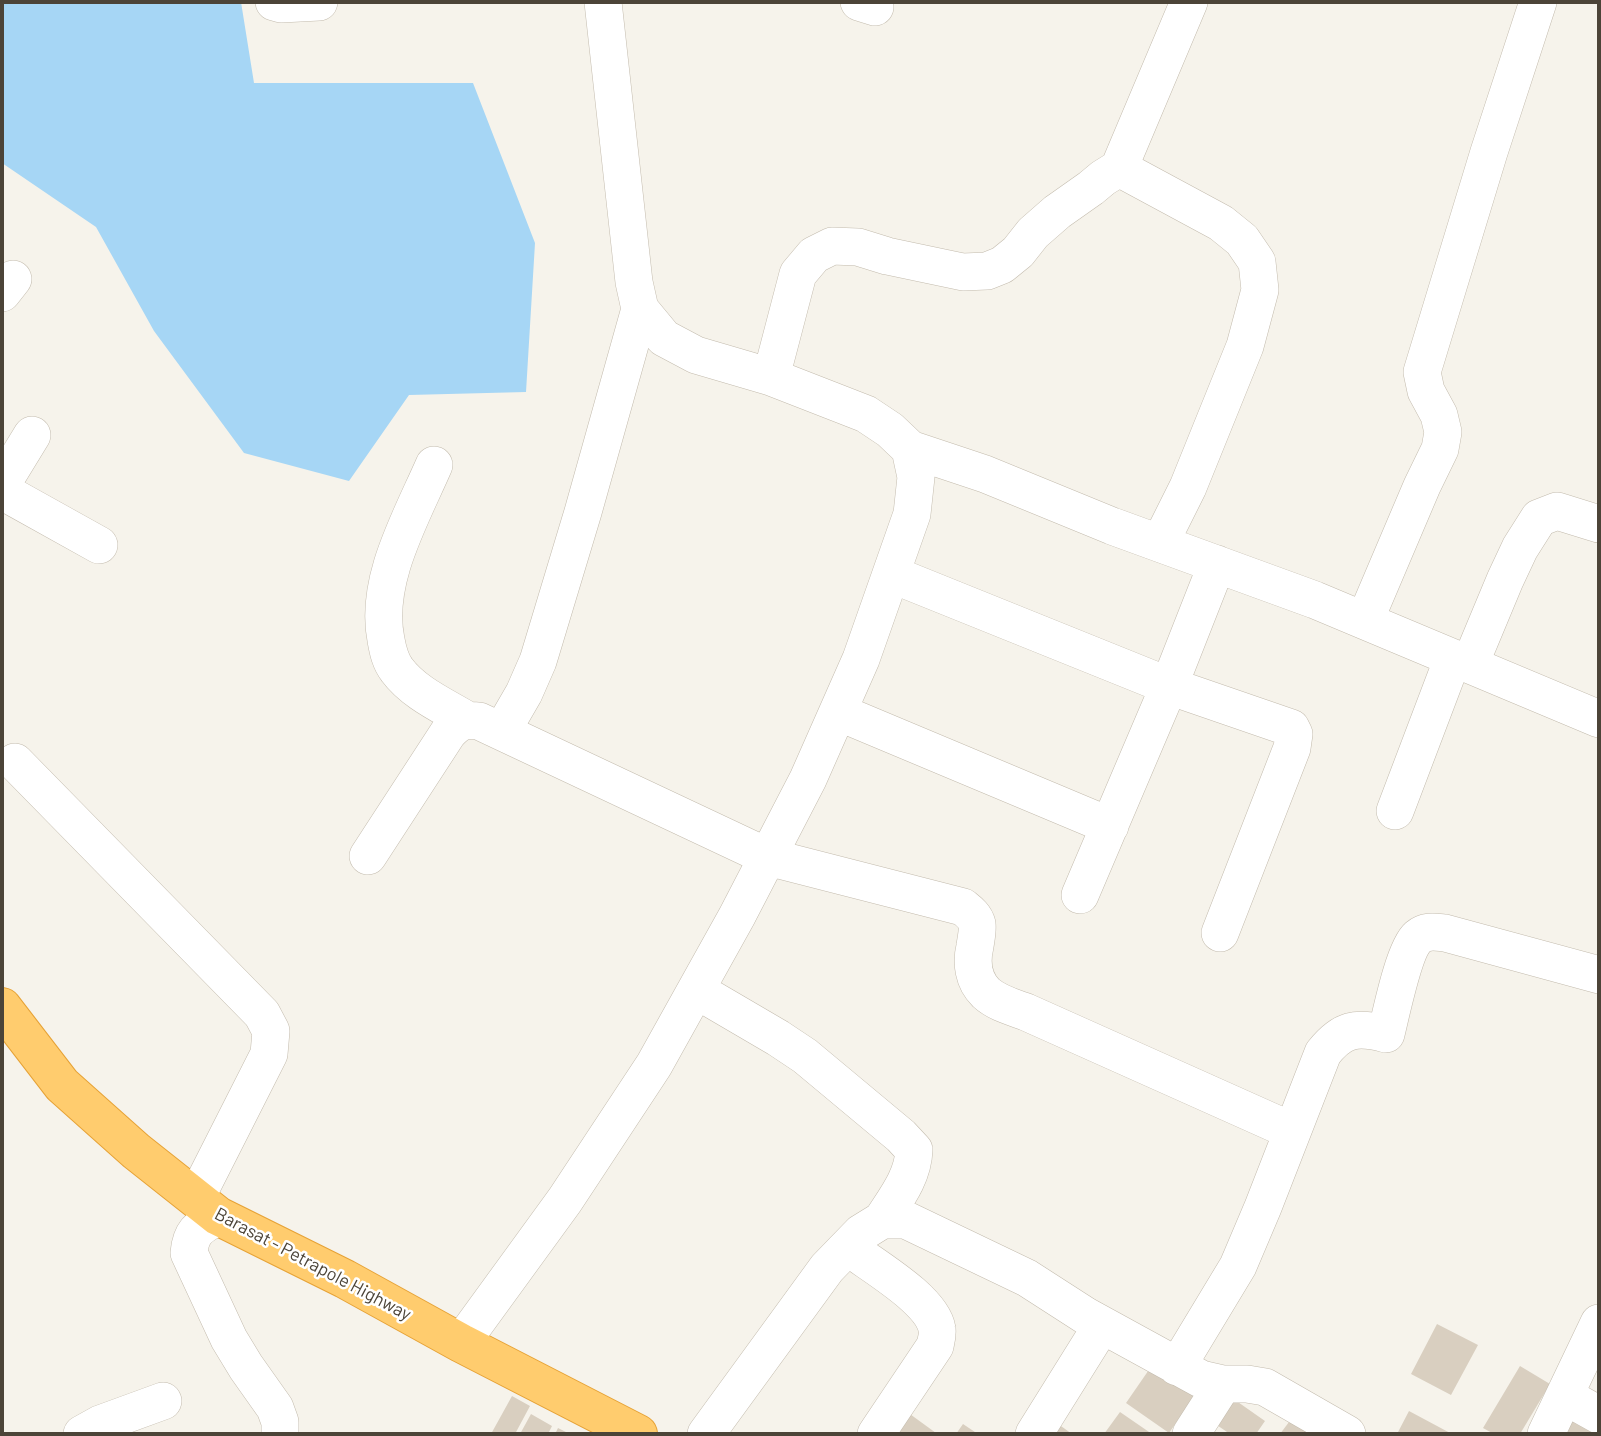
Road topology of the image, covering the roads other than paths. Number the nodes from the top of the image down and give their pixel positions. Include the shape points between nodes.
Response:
1 (274, 2) edge
2 (320, 2) edge
3 (603, 2) edge
4 (1189, 2) edge
5 (1538, 2) edge
6 (1119, 168) junction
7 (640, 309) junction
8 (771, 377) junction
9 (32, 435) dead end
10 (910, 449) junction
11 (433, 465) dead end
12 (2, 484) edge
13 (2, 491) edge
14 (1599, 524) edge
15 (1160, 543) junction
16 (99, 545) dead end
17 (1217, 564) junction
18 (891, 574) junction
19 (1365, 620) junction
20 (1461, 661) junction
21 (1169, 686) junction
22 (838, 712) junction
23 (1599, 719) edge
24 (467, 720) junction
25 (502, 731) junction
26 (15, 762) dead end
27 (1395, 811) dead end
28 (1110, 826) junction
29 (368, 856) dead end
30 (768, 858) junction
31 (1080, 895) dead end
32 (1220, 933) dead end
33 (1599, 975) edge
34 (695, 990) junction
35 (2, 1007) edge
36 (1292, 1131) junction
37 (207, 1207) junction
38 (882, 1220) junction
39 (848, 1247) junction
40 (1599, 1322) edge
41 (1102, 1325) junction
42 (461, 1343) junction
43 (1177, 1367) junction
44 (1223, 1384) junction
45 (1565, 1396) junction
46 (163, 1401) dead end
47 (1599, 1415) edge
48 (284, 1430) edge
49 (82, 1434) edge
50 (638, 1434) edge
51 (706, 1434) edge
52 (876, 1434) edge
53 (1034, 1434) edge
54 (1191, 1434) edge
55 (1347, 1434) edge
56 (1546, 1434) edge

1 - 2 street
3 - 7 street
4 - 6 street
5 - 19 street via 1423,372 1443,432 1440,449
6 - 8 street via 1057,212 1002,265 987,271 963,272 858,247 832,246 814,255 798,274
6 - 15 street via 1221,223 1242,240 1256,262 1260,290 1245,346 1188,487
7 - 8 street via 664,338 696,355
7 - 25 street via 538,661
8 - 10 street via 866,414
9 - 12 street
10 - 15 street
10 - 18 street via 916,477 912,514
11 - 24 street via 390,572 383,627 388,654 397,670 414,688
13 - 16 street
14 - 20 street via 1558,511 1539,518
15 - 17 street
17 - 19 street
17 - 21 street
18 - 21 street
18 - 22 street
19 - 20 street
20 - 23 street
20 - 27 street
21 - 28 street
21 - 32 street via 1286,726 1294,734
22 - 28 street
22 - 30 street
24 - 25 street
24 - 29 street via 448,733
25 - 30 street
26 - 37 street via 262,1014 271,1031 270,1054
28 - 31 street
30 - 34 street
30 - 36 street via 963,906 977,923 974,975 992,997
33 - 36 street via 1445,933 1429,931 1419,936 1404,967 1386,1034 1352,1030 1334,1039 1323,1053
34 - 38 street via 805,1056 914,1150 914,1165
34 - 42 street via 654,1065 573,1189
35 - 37 highway, Barasat - Petrapole Highway via 62,1085
36 - 43 street via 1238,1266
37 - 42 highway, Barasat - Petrapole Highway
37 - 48 street via 202,1226 190,1239 189,1253 229,1339 275,1408
38 - 39 street
38 - 41 street via 906,1220 1027,1278
39 - 51 street via 827,1268
39 - 52 street via 916,1297 937,1329 935,1346
40 - 45 street
41 - 43 street
41 - 53 street
42 - 50 highway, Barasat - Petrapole Highway
43 - 44 street
44 - 54 street
44 - 55 street via 1265,1387
45 - 47 street
45 - 56 street
46 - 49 street

